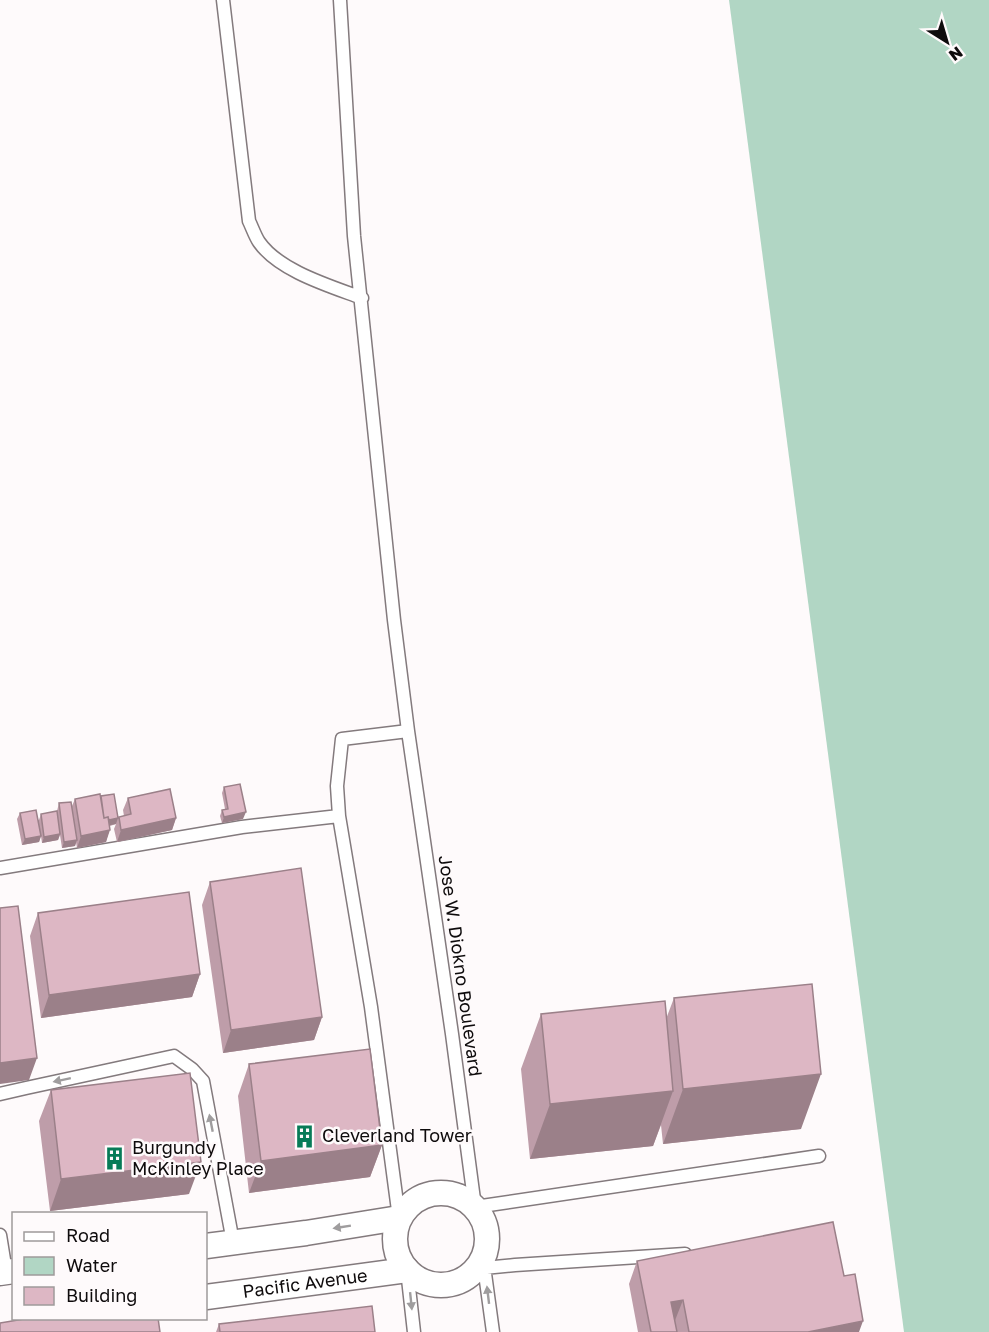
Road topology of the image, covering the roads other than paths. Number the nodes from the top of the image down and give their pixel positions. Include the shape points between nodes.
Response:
1 (224, 0) edge
2 (340, 0) edge
3 (362, 298) junction
4 (408, 731) junction
5 (339, 816) junction
6 (0, 868) edge
7 (0, 1094) edge
8 (819, 1156) dead end
9 (475, 1207) junction
10 (399, 1218) junction
11 (0, 1235) edge
12 (233, 1242) junction
13 (207, 1246) edge
14 (700, 1253) edge
15 (484, 1264) junction
16 (407, 1270) junction
17 (6, 1272) edge
18 (207, 1297) edge
19 (414, 1332) edge
20 (493, 1332) edge

1 - 3 lane via 249,221 259,243 277,261 307,278
2 - 3 lane, Jose W. Diokno Boulevard via 354,236
3 - 4 lane, Jose W. Diokno Boulevard
4 - 5 lane via 342,739 337,786
4 - 9 lane, Jose W. Diokno Boulevard
5 - 6 lane via 242,827
5 - 10 lane via 371,1007
12 -> 7 lane via 202,1082 174,1056
8 - 9 lane
9 - 10 street via 449,1193 434,1193 408,1206
9 - 15 street via 487,1232
10 -> 12 street
10 - 16 street via 394,1240
11 - 17 lane
12 - 13 street
14 - 15 lane
15 - 16 street via 448,1285 419,1279
20 -> 15 lane
16 - 18 street, Pacific Avenue
16 -> 19 lane

